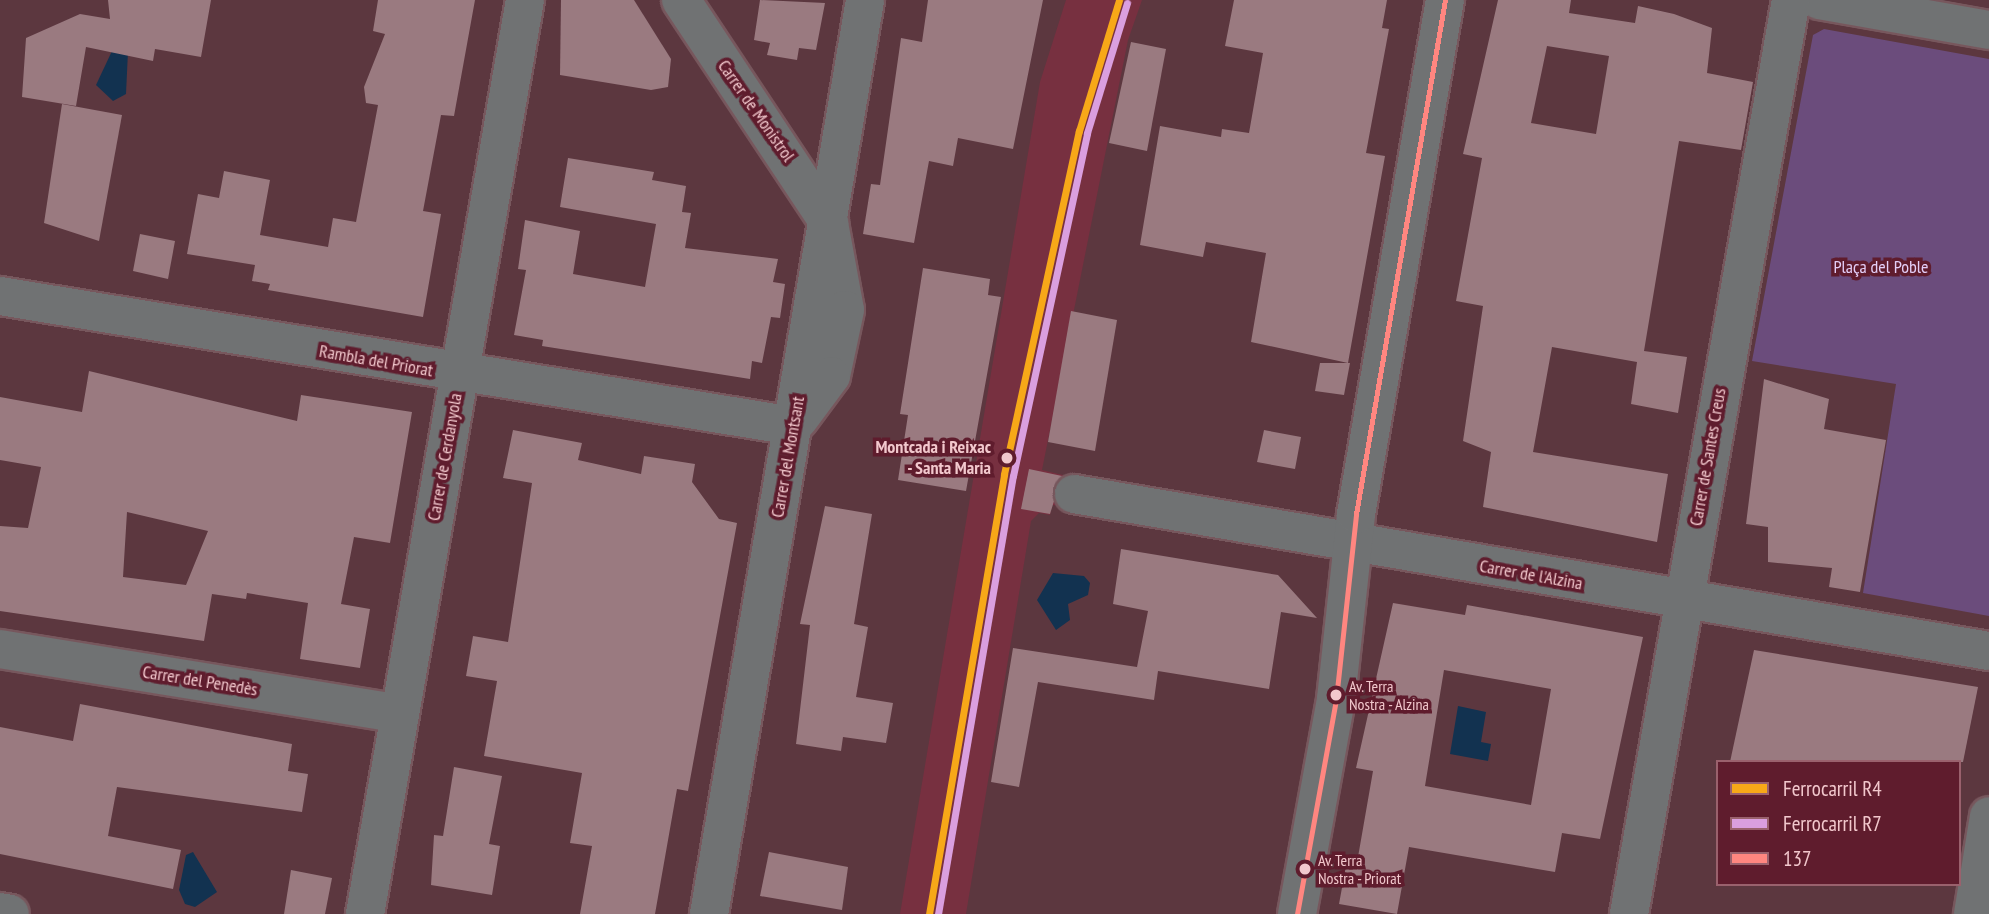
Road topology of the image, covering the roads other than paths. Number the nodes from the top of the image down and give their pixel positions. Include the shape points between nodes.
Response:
1 (525, 0) edge
2 (681, 0) edge
3 (865, 0) edge
4 (1445, 0) edge
5 (1791, 0) edge
6 (1819, 0) edge
7 (1989, 30) edge
8 (829, 223) junction
9 (0, 296) edge
10 (459, 375) junction
11 (793, 426) junction
12 (1074, 494) dead end
13 (1354, 545) junction
14 (1681, 600) junction
15 (0, 649) edge
16 (1989, 652) edge
17 (400, 714) junction
18 (1989, 816) edge
19 (0, 912) edge
20 (10, 914) edge
21 (365, 914) edge
22 (709, 914) edge
23 (1297, 914) edge
24 (1629, 914) edge
25 (1973, 914) edge

1 - 10 street, Carrer de Cerdanyola
2 - 8 street, Carrer de Monistrol
3 - 8 street
4 - 13 street
5 - 14 street, Carrer de Santes Creus
6 - 7 street
8 - 11 street via 843,320 831,376
9 - 10 street, Rambla del Priorat
10 - 11 street, Rambla del Priorat
10 - 17 street, Carrer de Cerdanyola
11 - 22 street, Carrer del Montsant
12 - 13 street, Carrer de l'Alzina
13 - 14 street, Carrer de l'Alzina
13 - 23 street via 1336,699
14 - 16 street, Carrer de l'Alzina
14 - 24 street, Carrer de Santes Creus
15 - 17 street, Carrer del Penedès
17 - 21 street, Carrer de Cerdanyola
18 - 25 street
19 - 20 street

